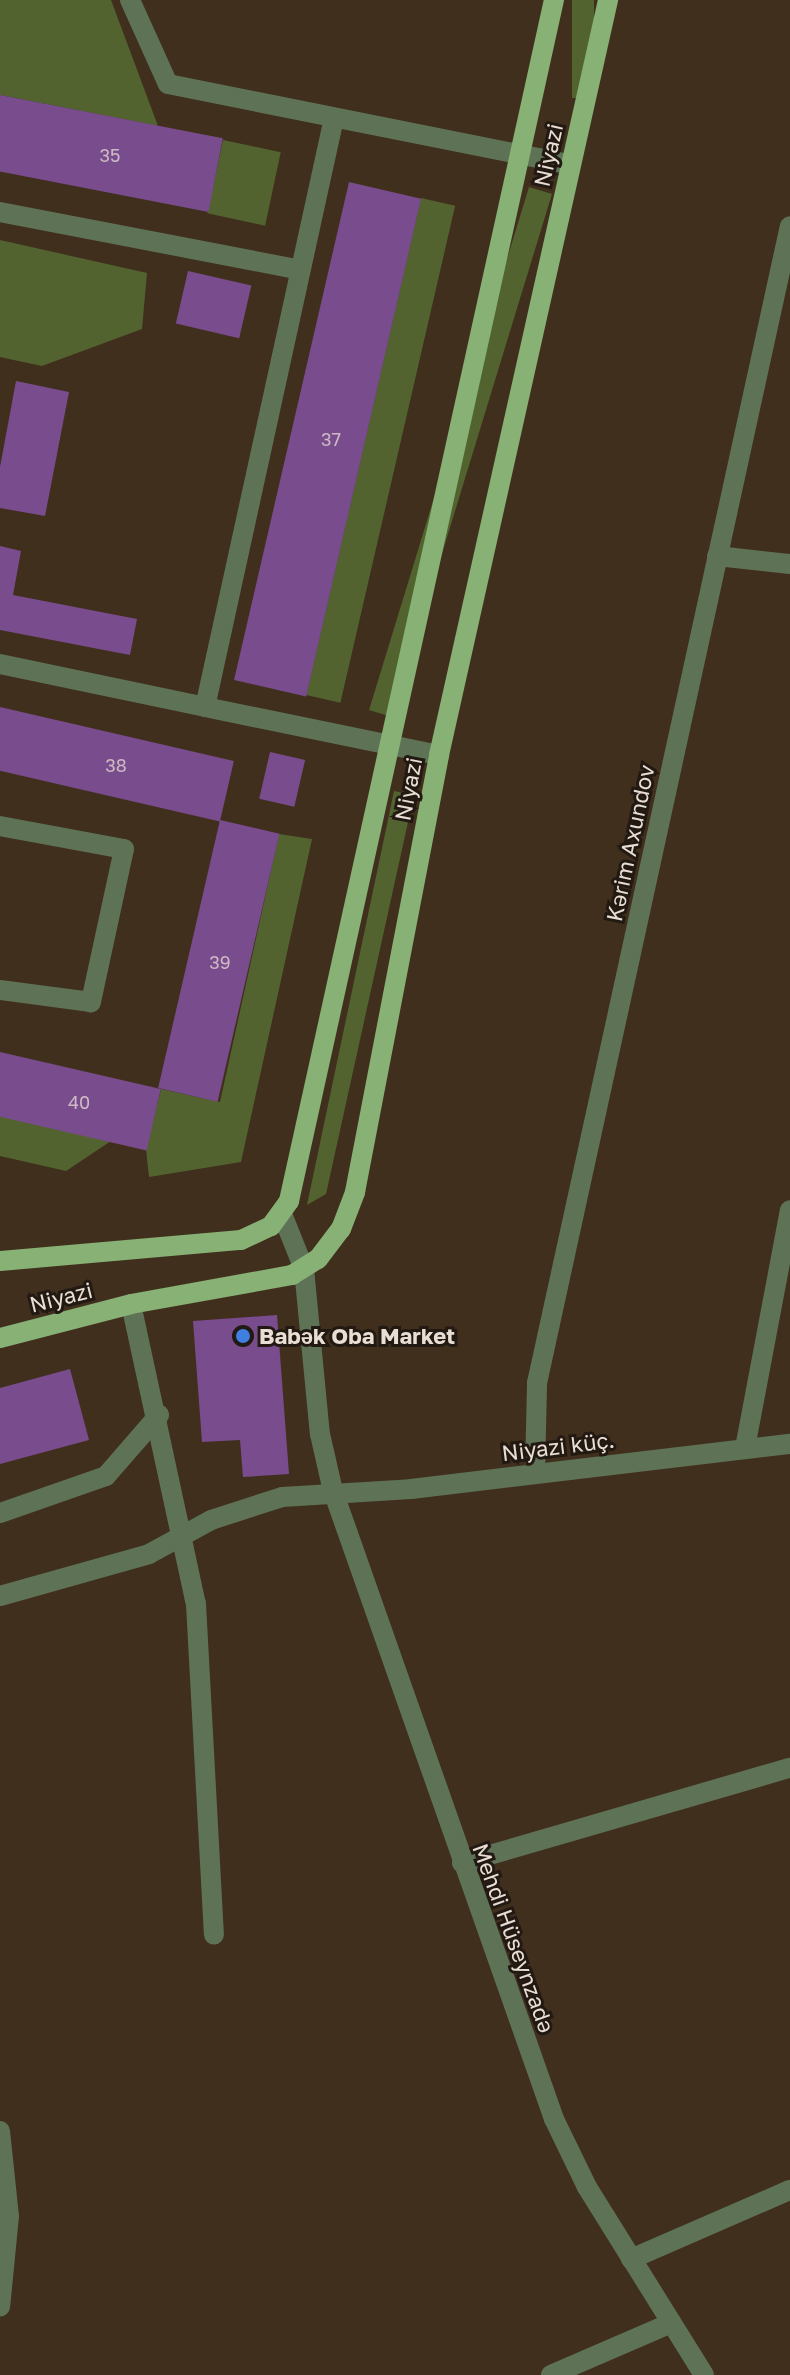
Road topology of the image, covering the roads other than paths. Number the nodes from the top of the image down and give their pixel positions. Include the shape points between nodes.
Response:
1 (130, 0) edge
2 (554, 0) edge
3 (608, 0) edge
4 (334, 118) junction
5 (519, 154) junction
6 (570, 164) junction
7 (0, 212) edge
8 (790, 226) edge
9 (300, 270) junction
10 (717, 556) junction
11 (790, 564) edge
12 (0, 664) edge
13 (205, 707) junction
14 (387, 745) junction
15 (439, 755) junction
16 (0, 826) edge
17 (0, 990) edge
18 (790, 1210) edge
19 (282, 1214) junction
20 (0, 1261) edge
21 (304, 1269) junction
22 (131, 1304) junction
23 (0, 1338) edge
24 (159, 1415) junction
25 (790, 1444) edge
26 (745, 1448) junction
27 (535, 1473) junction
28 (333, 1491) junction
29 (0, 1513) edge
30 (183, 1536) junction
31 (0, 1596) edge
32 (790, 1768) edge
33 (462, 1863) junction
34 (214, 1935) dead end
35 (0, 2131) edge
36 (790, 2190) edge
37 (631, 2259) junction
38 (0, 2307) edge
39 (671, 2323) junction
40 (551, 2375) edge
41 (704, 2375) edge

1 - 4 street via 168,84
2 - 5 main road, Niyazi
3 - 6 main road, Niyazi
4 - 5 street
4 - 9 street
5 - 6 street
5 - 14 main road, Niyazi
6 - 15 main road, Niyazi
7 - 9 street
8 - 10 street, Kərim Axundov
9 - 13 street
10 - 11 street
10 - 27 street, Kərim Axundov via 537,1383
12 - 13 street
13 - 14 street
14 - 15 street
14 - 19 main road, Niyazi
15 - 21 main road, Niyazi via 355,1192 341,1229
16 - 17 street via 124,849 91,1002
18 - 26 street
19 - 20 main road, Niyazi via 257,1234 218,1244
19 - 21 street, Mehdi Hüseynzadə
21 - 22 main road, Niyazi
21 - 28 street, Mehdi Hüseynzadə via 320,1434
22 - 23 main road, Niyazi
22 - 24 street
24 - 29 street via 106,1476
24 - 30 street
25 - 26 street, Niyazi küç.
26 - 27 street, Niyazi küç.
27 - 28 street, Niyazi küç.
28 - 30 street, Niyazi küç. via 239,1508
28 - 33 street, Mehdi Hüseynzadə
30 - 31 street, Niyazi küç. via 149,1554
30 - 34 street via 196,1604
32 - 33 street
33 - 37 street, Mehdi Hüseynzadə via 554,2119
35 - 38 street via 9,2216
36 - 37 street
37 - 39 street, Mehdi Hüseynzadə
39 - 40 street
39 - 41 street, Mehdi Hüseynzadə

